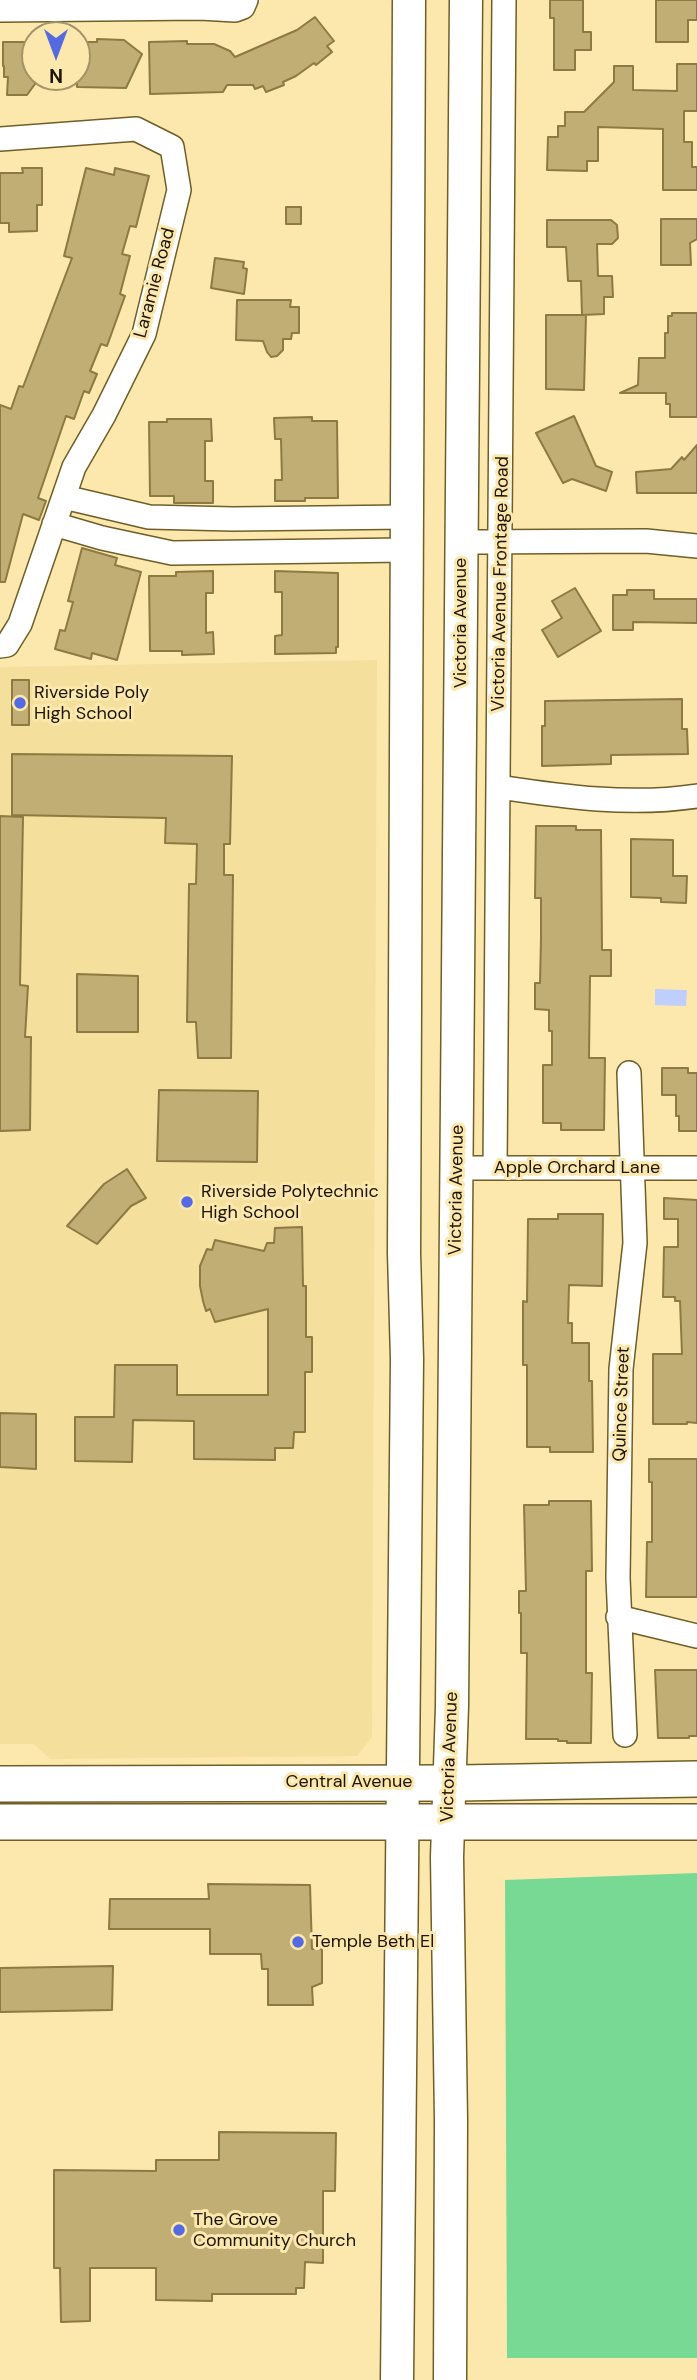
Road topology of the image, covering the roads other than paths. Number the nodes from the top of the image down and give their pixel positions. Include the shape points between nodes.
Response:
1 (246, 0) edge
2 (409, 0) edge
3 (466, 0) edge
4 (504, 0) edge
5 (0, 10) edge
6 (0, 139) edge
7 (64, 497) junction
8 (407, 517) junction
9 (54, 524) junction
10 (462, 542) junction
11 (501, 542) junction
12 (697, 546) edge
13 (406, 550) junction
14 (0, 646) edge
15 (499, 787) junction
16 (697, 796) edge
17 (629, 1073) dead end
18 (632, 1167) junction
19 (457, 1168) junction
20 (495, 1168) junction
21 (697, 1168) edge
22 (618, 1617) junction
23 (697, 1636) edge
24 (625, 1735) dead end
25 (697, 1779) edge
26 (404, 1782) junction
27 (449, 1783) junction
28 (0, 1784) edge
29 (0, 1822) edge
30 (697, 1822) edge
31 (402, 1823) junction
32 (447, 1823) junction
33 (397, 2380) edge
34 (450, 2380) edge

1 - 5 street via 235,10
2 - 8 main road
3 - 10 main road, Victoria Avenue
4 - 11 street, Victoria Avenue Frontage Road
6 - 7 street, Laramie Road via 136,129 172,147 179,190 144,334 74,467
7 - 8 street via 149,517
7 - 9 street, Laramie Road
8 - 13 main road
9 - 13 street via 172,553
9 - 14 street, Laramie Road via 20,624 7,645
10 - 11 street
10 - 19 main road, Victoria Avenue
11 - 12 street via 646,541
11 - 15 street, Victoria Avenue Frontage Road
13 - 26 main road
15 - 16 street via 623,802
15 - 20 street, Victoria Avenue Frontage Road
17 - 18 street, Quince Street
18 - 20 street, Apple Orchard Lane
18 - 21 street, Apple Orchard Lane
18 - 22 street, Quince Street via 635,1243 621,1369
19 - 20 street, Apple Orchard Lane
19 - 27 main road, Victoria Avenue
22 - 23 street
22 - 24 street, Quince Street
25 - 27 main road, Central Avenue
26 - 27 main road, Central Avenue
26 - 28 main road, Central Avenue
26 - 31 main road
27 - 32 main road, Victoria Avenue
29 - 31 main road
30 - 32 main road
31 - 32 main road
31 - 33 main road
32 - 34 main road, Victoria Avenue

